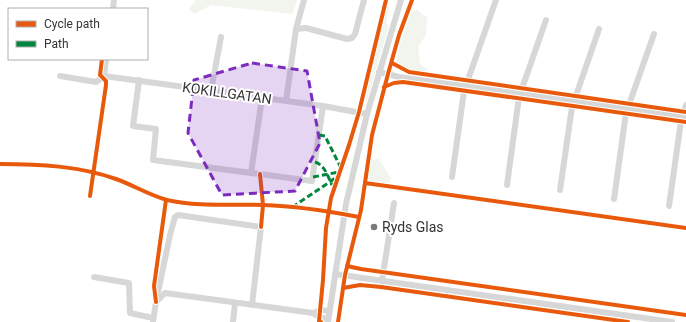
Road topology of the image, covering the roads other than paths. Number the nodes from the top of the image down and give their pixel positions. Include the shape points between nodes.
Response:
1 (304, 0) edge
2 (364, 0) edge
3 (401, 0) edge
4 (496, 0) edge
5 (546, 20) dead end
6 (296, 29) junction
7 (599, 29) dead end
8 (654, 34) dead end
9 (220, 37) dead end
10 (106, 60) edge
11 (379, 72) junction
12 (60, 76) dead end
13 (104, 76) junction
14 (139, 80) junction
15 (467, 86) junction
16 (211, 90) junction
17 (520, 93) junction
18 (262, 98) junction
19 (286, 101) junction
20 (574, 101) junction
21 (686, 105) edge
22 (323, 106) junction
23 (628, 109) junction
24 (366, 114) junction
25 (684, 117) edge
26 (251, 173) junction
27 (452, 177) dead end
28 (506, 185) dead end
29 (560, 190) dead end
30 (614, 198) dead end
31 (394, 203) dead end
32 (668, 206) dead end
33 (335, 274) junction
34 (94, 277) dead end
35 (382, 281) junction
36 (156, 302) junction
37 (235, 303) junction
38 (252, 305) junction
39 (329, 311) junction
40 (313, 313) junction
41 (153, 320) edge
42 (328, 320) edge
43 (233, 322) edge
44 (672, 322) edge

1 - 6 street
2 - 6 street via 352,38 347,39 306,28
3 - 11 street
4 - 15 street
5 - 17 street
6 - 19 street
7 - 20 street
8 - 23 street
9 - 16 street
10 - 13 street
11 - 15 street
11 - 24 street
12 - 13 street via 96,82
13 - 14 street, KOKILLGATAN
14 - 16 street, KOKILLGATAN
14 - 26 street via 133,126 156,129 153,160
15 - 17 street
15 - 27 street via 464,90
16 - 18 street, KOKILLGATAN
17 - 20 street
17 - 28 street
18 - 19 street, KOKILLGATAN
18 - 26 street
19 - 22 street, KOKILLGATAN
20 - 23 street
20 - 29 street
21 - 25 street
22 - 24 street, KOKILLGATAN
22 - 26 street via 312,181
23 - 25 street
23 - 30 street
24 - 33 street via 346,204
25 - 32 street
31 - 35 street
33 - 35 street
33 - 39 street
34 - 41 street via 129,283 130,313
35 - 44 street
36 - 37 street via 165,293
36 - 38 street via 170,235 175,217 178,215 261,227
36 - 41 street
37 - 38 street
37 - 43 street
38 - 40 street
39 - 40 street
39 - 42 street
40 - 42 street

